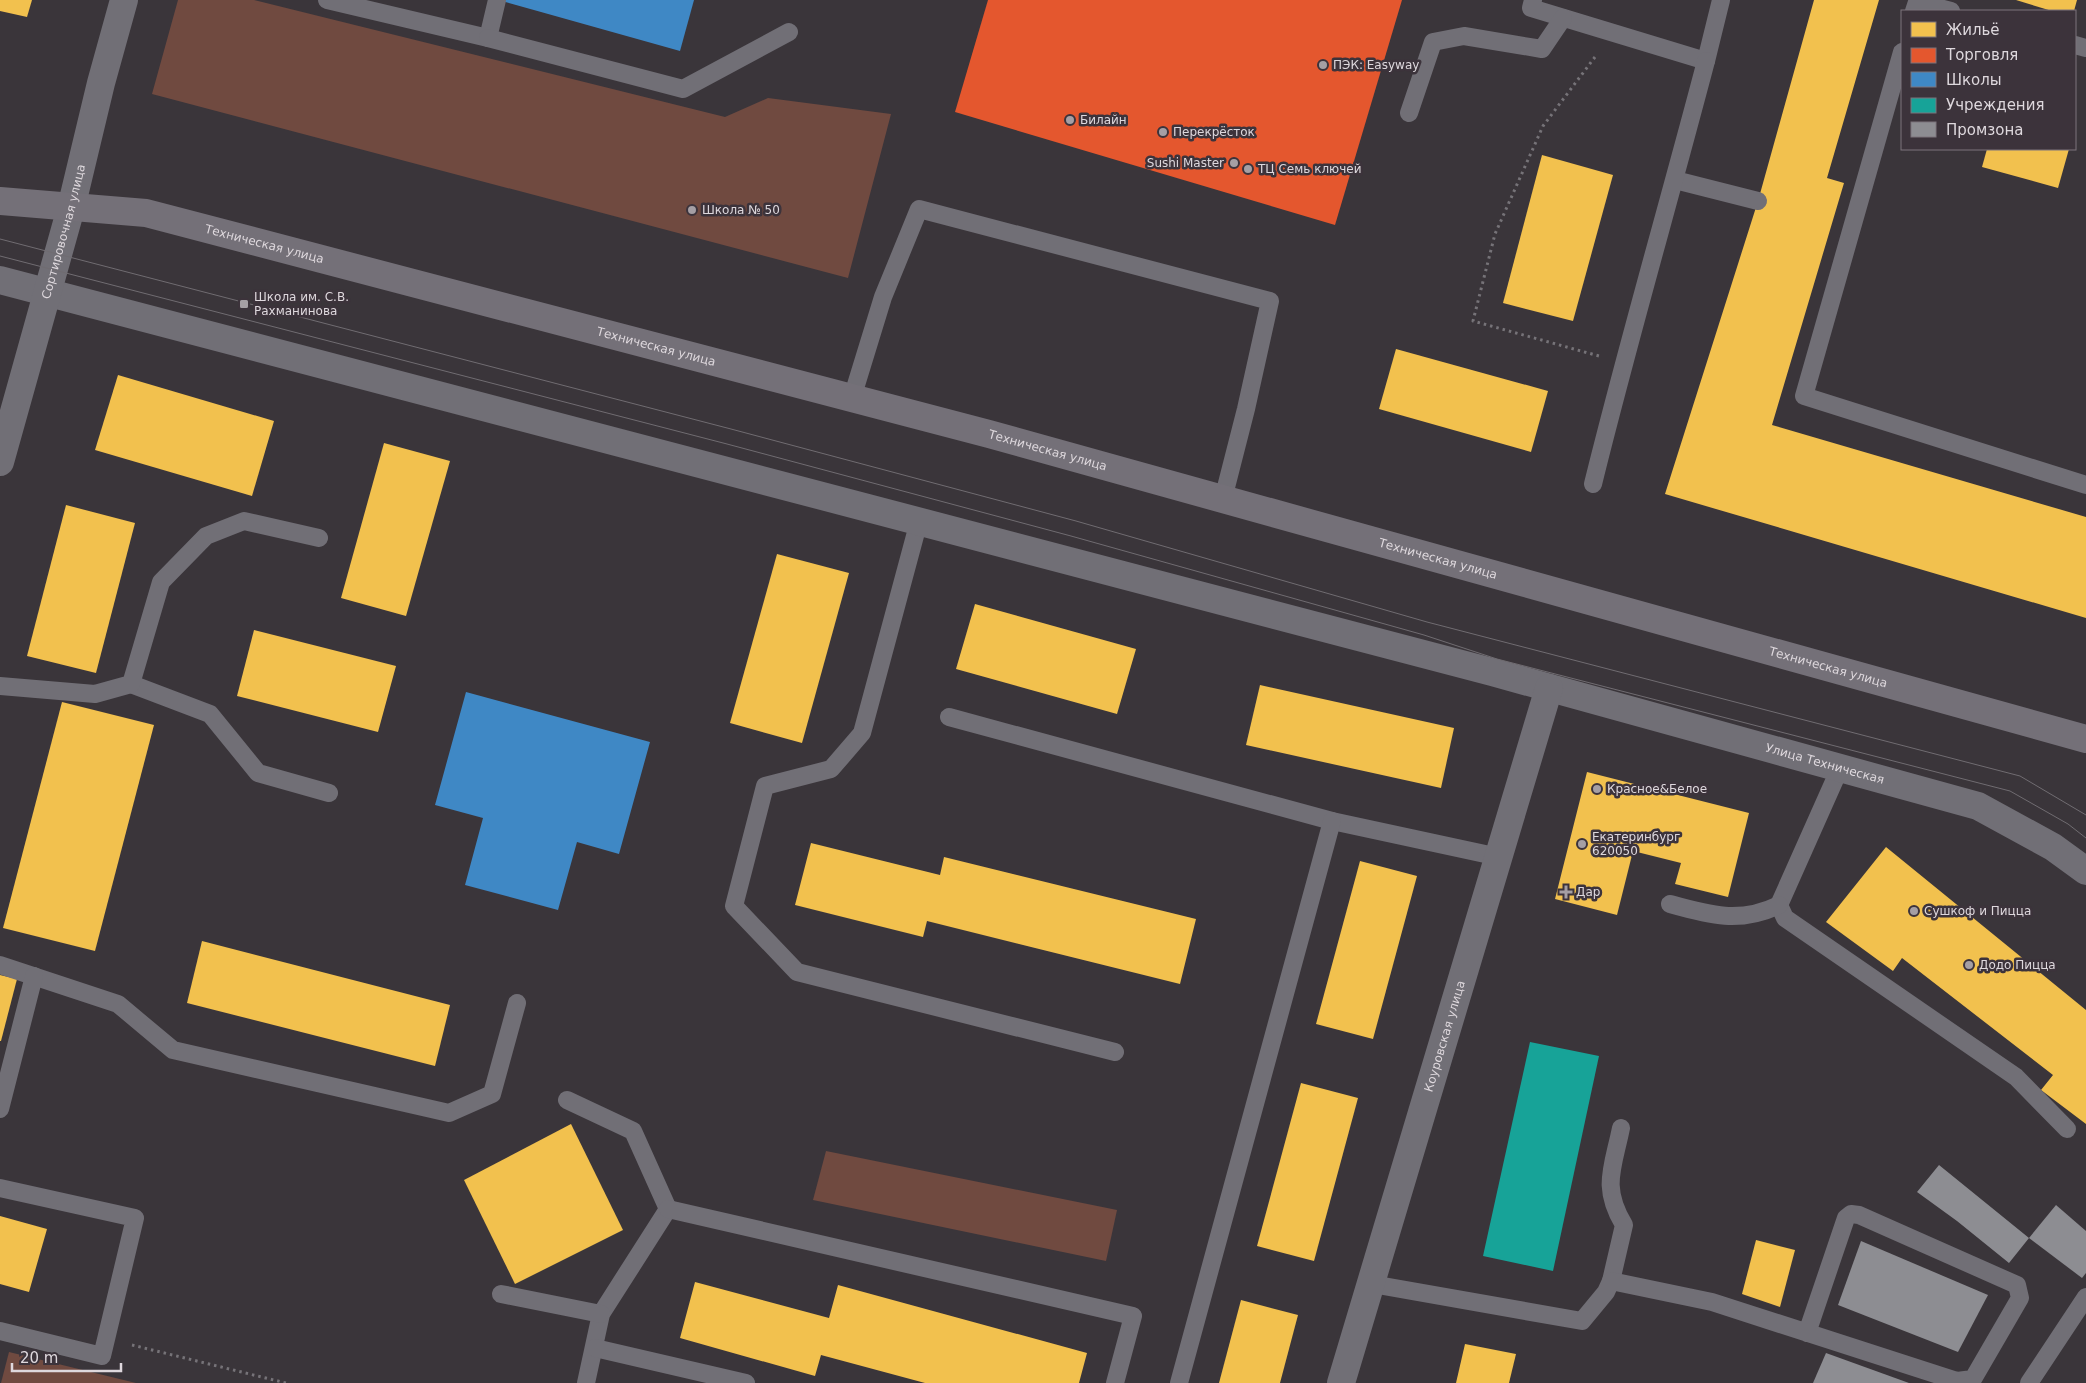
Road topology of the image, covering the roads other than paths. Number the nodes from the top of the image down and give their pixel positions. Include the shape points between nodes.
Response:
1 (124, 0) edge
2 (327, 0) edge
3 (497, 0) edge
4 (1533, 0) edge
5 (1721, 0) edge
6 (1914, 10) edge
7 (1947, 10) edge
8 (1563, 18) junction
9 (789, 32) dead end
10 (488, 38) junction
11 (1901, 56) edge
12 (1706, 61) junction
13 (1409, 113) dead end
14 (1675, 180) junction
15 (0, 201) edge
16 (1758, 201) dead end
17 (71, 208) junction
18 (0, 280) edge
19 (48, 292) junction
20 (852, 398) junction
21 (0, 462) edge
22 (1593, 484) dead end
23 (2086, 485) edge
24 (1223, 499) junction
25 (919, 522) junction
26 (319, 538) dead end
27 (131, 684) junction
28 (0, 686) edge
29 (1549, 688) junction
30 (949, 717) dead end
31 (2086, 739) edge
32 (1840, 768) junction
33 (329, 793) dead end
34 (1332, 821) junction
35 (1499, 857) junction
36 (2086, 870) edge
37 (1670, 904) dead end
38 (1779, 905) junction
39 (0, 965) edge
40 (34, 976) junction
41 (517, 1003) dead end
42 (1115, 1052) dead end
43 (567, 1100) dead end
44 (0, 1109) edge
45 (1621, 1128) dead end
46 (2067, 1129) dead end
47 (0, 1188) edge
48 (668, 1209) junction
49 (1611, 1281) junction
50 (1372, 1284) junction
51 (501, 1294) dead end
52 (2086, 1297) edge
53 (601, 1314) junction
54 (0, 1331) edge
55 (1807, 1333) junction
56 (595, 1348) junction
57 (2037, 1378) edge
58 (586, 1383) edge
59 (746, 1383) edge
60 (1115, 1383) edge
61 (1179, 1383) edge
62 (1341, 1383) edge

1 - 17 street, Сортировочная улица via 100,83
2 - 10 lane
3 - 10 lane
4 - 8 lane via 1531,8
5 - 12 lane
6 - 7 lane via 1917,2
8 - 12 lane
8 - 13 lane via 1542,49 1464,36 1433,42
9 - 10 lane via 683,89
11 - 23 lane via 1804,396
12 - 14 lane
14 - 16 lane
14 - 22 lane via 1623,362
15 - 17 main road, Техническая улица
17 - 19 street, Сортировочная улица
17 - 20 main road, Техническая улица via 146,212
18 - 19 street, Улица Техническая
19 - 21 street, Сортировочная улица
19 - 25 street, Улица Техническая
20 - 24 main road, Техническая улица
20 - 24 lane via 883,297 919,209 1270,301
24 - 31 main road, Техническая улица
25 - 29 street, Улица Техническая
25 - 42 lane via 862,733 831,769 765,786 734,906 797,972
26 - 27 lane via 244,521 206,536 161,582
27 - 28 lane via 95,694
27 - 33 lane via 210,714 258,773
29 - 32 street, Улица Техническая
29 - 35 street, Коуровская улица
30 - 34 lane
32 - 36 street, Улица Техническая via 1978,806 2053,847
32 - 38 lane
34 - 35 lane
34 - 61 lane
35 - 50 street, Коуровская улица
37 - 38 lane via 1709,915 1746,917
38 - 46 lane via 1785,918 2016,1077
39 - 40 lane
40 - 41 lane via 118,1004 173,1050 449,1113 492,1094
40 - 44 lane
43 - 48 lane via 633,1131
45 - 49 lane via 1610,1186 1614,1209 1624,1225
47 - 54 lane via 135,1218 102,1356
48 - 53 lane
48 - 60 lane via 1133,1316
49 - 50 lane via 1582,1322
49 - 55 lane via 1712,1302
50 - 62 street, Коуровская улица
51 - 53 lane
52 - 57 lane
53 - 56 lane
55 - 55 lane via 1957,1381 1973,1379 2020,1298 2017,1285 1851,1214 1846,1218
56 - 58 lane
56 - 59 lane

